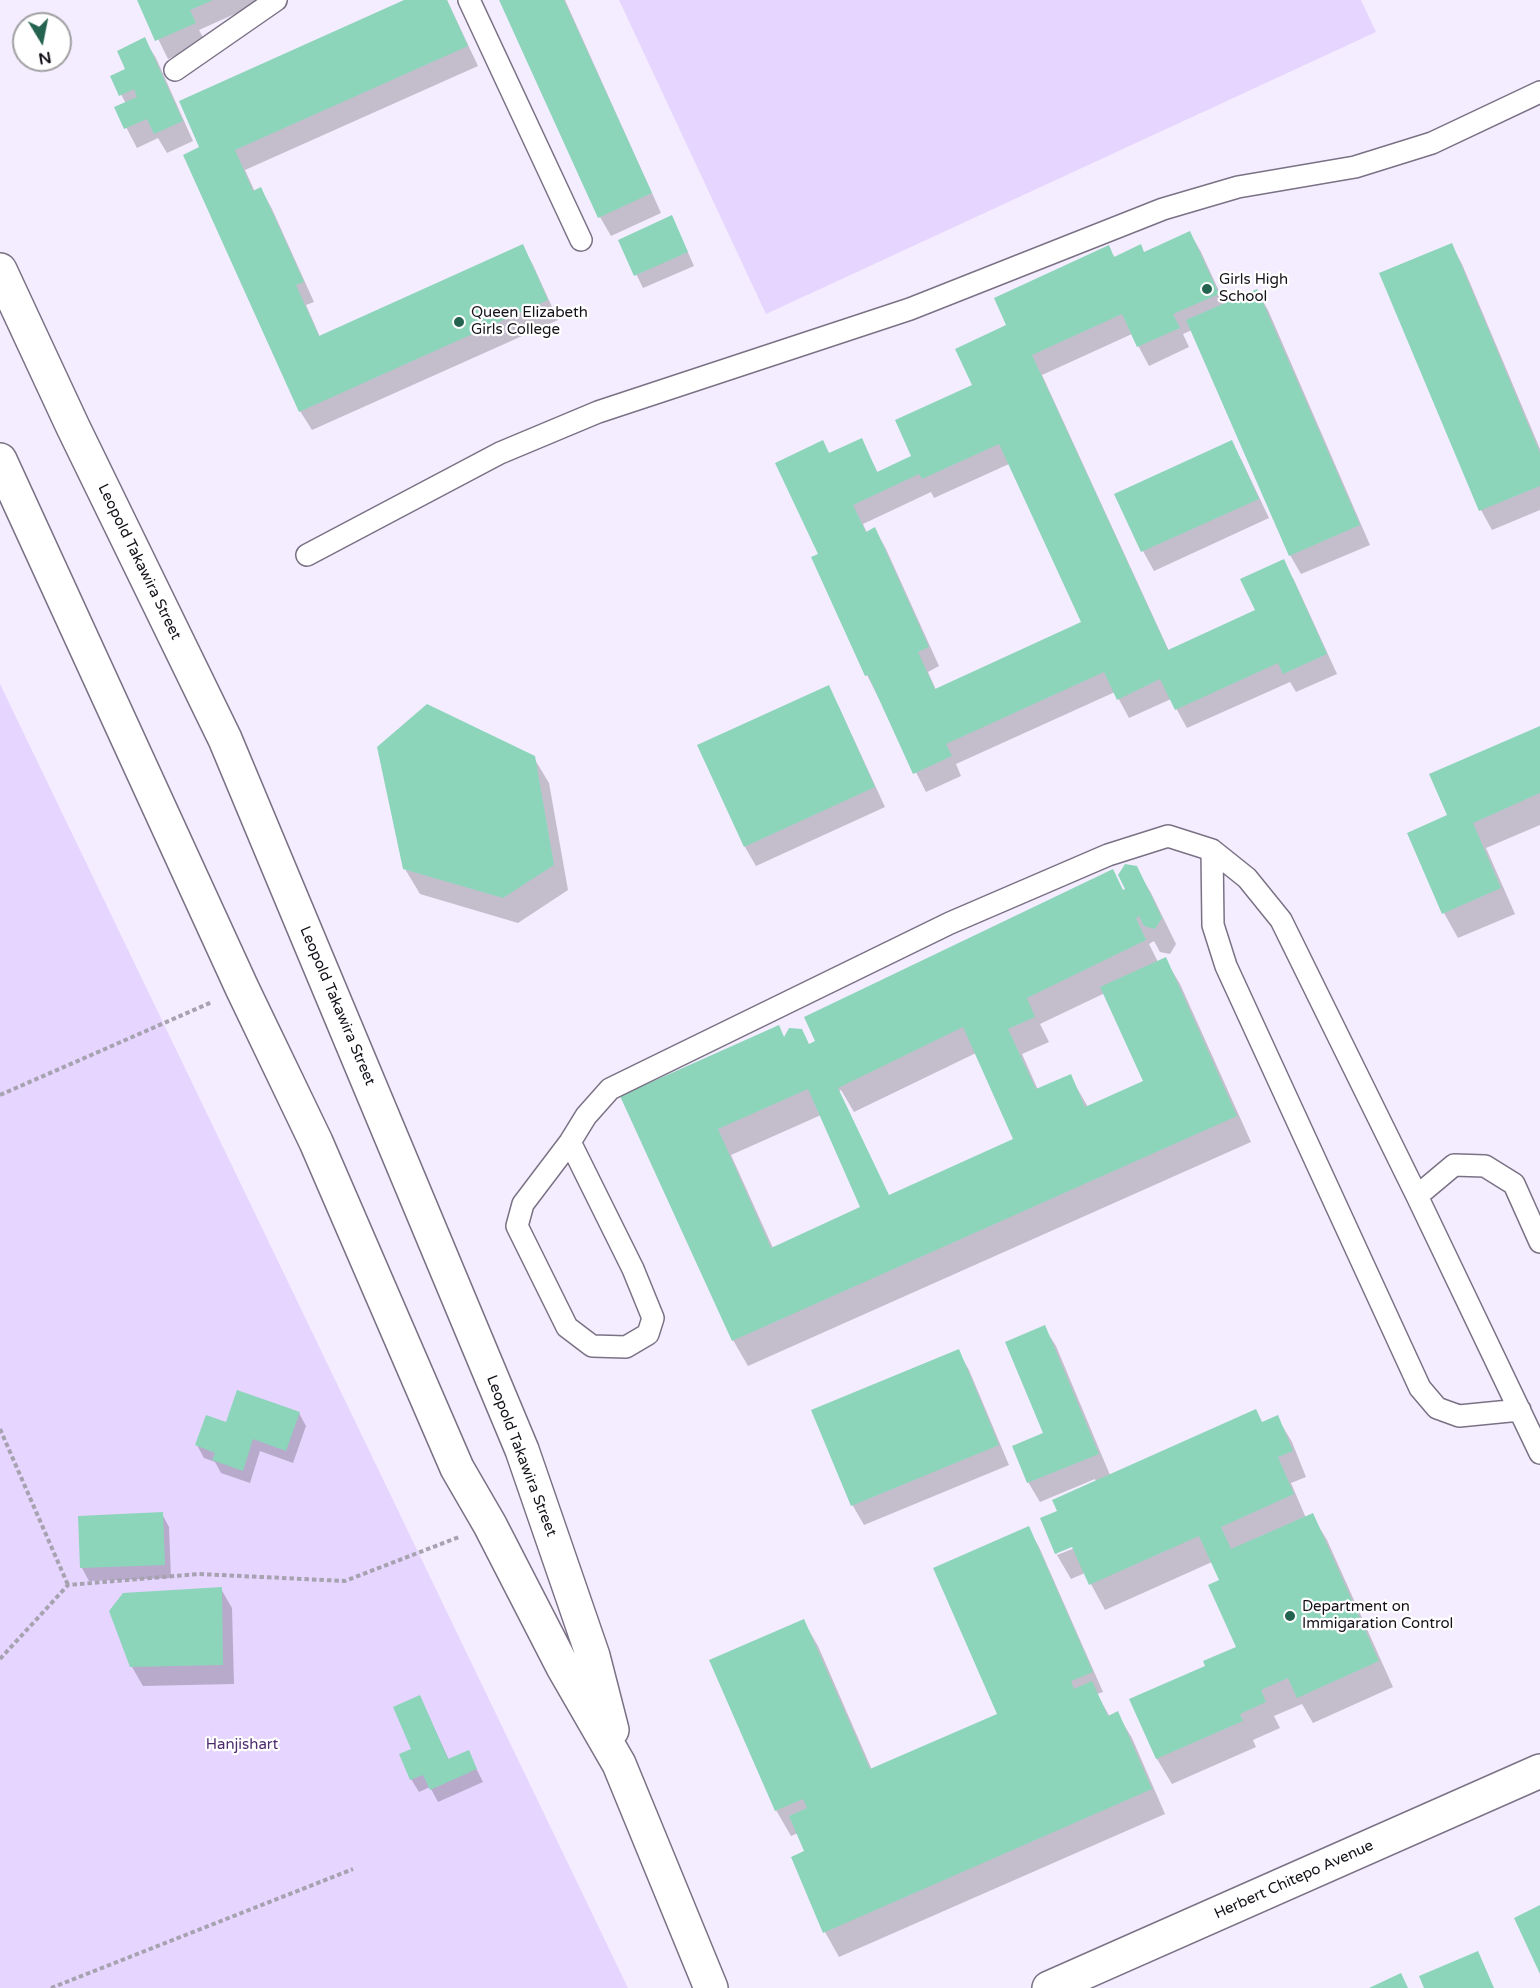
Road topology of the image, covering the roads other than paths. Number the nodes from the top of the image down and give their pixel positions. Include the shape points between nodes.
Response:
1 (276, 0) edge
2 (469, 0) edge
3 (175, 70) dead end
4 (1540, 93) edge
5 (581, 240) dead end
6 (0, 270) edge
7 (0, 460) edge
8 (307, 555) dead end
9 (1212, 850) junction
10 (570, 1142) junction
11 (1417, 1196) junction
12 (1540, 1242) edge
13 (1520, 1410) junction
14 (1540, 1453) edge
15 (619, 1764) junction
16 (1540, 1772) edge
17 (711, 1988) edge
18 (1049, 1988) edge

1 - 3 lane
2 - 5 lane
4 - 8 lane via 1432,143 1355,167 1238,187 1163,209 910,309 598,412 500,453
6 - 15 main road, Leopold Takawira Street via 225,739 518,1439 593,1656
7 - 15 main road, Leopold Takawira Street via 316,1142 457,1468
9 - 10 lane via 1168,836 1108,855 950,923 610,1089
9 - 11 lane via 1247,878 1281,920
9 - 13 lane via 1213,925 1226,966 1420,1388 1437,1408 1460,1416
10 - 10 lane via 523,1204 517,1226 567,1327 592,1346 626,1347 648,1334 653,1318
11 - 12 lane via 1454,1165 1485,1166 1514,1184
11 - 13 lane
13 - 14 lane
15 - 17 main road, Leopold Takawira Street
16 - 18 main road, Herbert Chitepo Avenue

